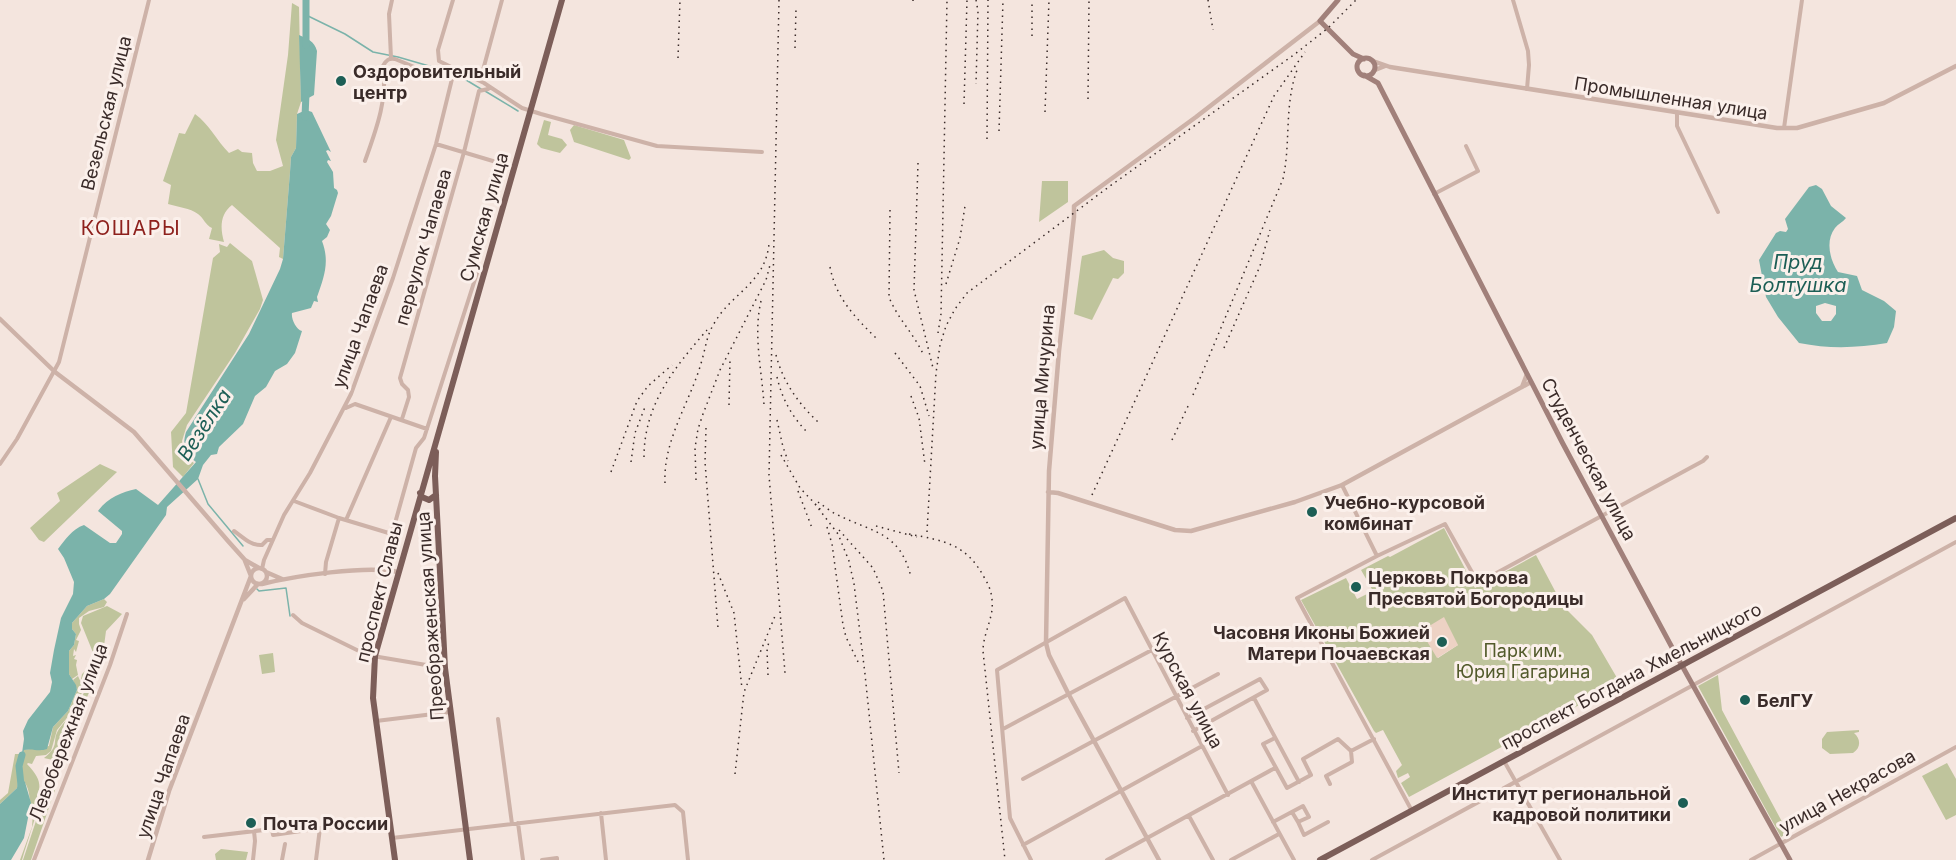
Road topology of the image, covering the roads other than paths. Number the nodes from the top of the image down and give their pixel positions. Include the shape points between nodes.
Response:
1 (149, 0) edge
2 (392, 0) edge
3 (453, 0) edge
4 (502, 0) edge
5 (562, 0) edge
6 (1338, 0) edge
7 (1513, 0) edge
8 (1802, 0) edge
9 (1320, 21) junction
10 (1353, 54) junction
11 (391, 58) junction
12 (1364, 59) junction
13 (1373, 61) junction
14 (1357, 64) junction
15 (1385, 66) junction
16 (1956, 66) edge
17 (1375, 70) junction
18 (361, 71) dead end
19 (384, 73) junction
20 (460, 73) junction
21 (1364, 75) junction
22 (452, 79) junction
23 (480, 81) junction
24 (1377, 83) junction
25 (490, 87) junction
26 (1527, 89) junction
27 (530, 110) junction
28 (1677, 113) junction
29 (1784, 128) junction
30 (436, 144) junction
31 (1466, 146) dead end
32 (464, 152) junction
33 (762, 152) dead end
34 (365, 160) dead end
35 (513, 166) junction
36 (1434, 194) junction
37 (1718, 212) dead end
38 (484, 271) junction
39 (0, 319) edge
40 (448, 362) junction
41 (457, 365) junction
42 (55, 372) junction
43 (1527, 374) junction
44 (1531, 382) junction
45 (1522, 387) junction
46 (351, 394) junction
47 (355, 404) junction
48 (344, 408) junction
49 (391, 417) junction
50 (402, 419) junction
51 (427, 429) junction
52 (436, 441) junction
53 (1707, 457) dead end
54 (0, 464) edge
55 (422, 484) junction
56 (1342, 485) junction
57 (1048, 492) junction
58 (420, 493) junction
59 (436, 494) junction
60 (294, 501) junction
61 (1603, 516) junction
62 (339, 518) junction
63 (1956, 518) edge
64 (346, 520) junction
65 (234, 531) dead end
66 (392, 534) junction
67 (273, 540) junction
68 (1956, 542) edge
69 (1377, 556) junction
70 (245, 560) junction
71 (386, 565) dead end
72 (262, 570) junction
73 (398, 572) junction
74 (326, 574) junction
75 (251, 576) junction
76 (282, 579) junction
77 (260, 584) junction
78 (242, 600) junction
79 (127, 614) dead end
80 (293, 615) dead end
81 (1167, 642) dead end
82 (1046, 643) junction
83 (1152, 650) junction
84 (375, 657) junction
85 (1682, 665) junction
86 (445, 668) junction
87 (1218, 674) dead end
88 (1694, 685) junction
89 (1069, 695) junction
90 (1175, 697) junction
91 (1254, 698) junction
92 (451, 711) junction
93 (1187, 718) junction
94 (498, 719) dead end
95 (376, 721) junction
96 (1003, 729) junction
97 (1194, 731) junction
98 (1275, 738) junction
99 (1374, 739) junction
100 (1095, 741) junction
101 (1202, 746) junction
102 (1956, 747) edge
103 (1352, 751) junction
104 (1504, 761) junction
105 (1275, 768) junction
106 (1023, 779) dead end
107 (1251, 781) junction
108 (1299, 782) junction
109 (1516, 782) junction
110 (1330, 784) dead end
111 (1121, 791) junction
112 (1228, 795) junction
113 (1412, 811) junction
114 (1292, 812) junction
115 (601, 813) junction
116 (1189, 816) junction
117 (378, 820) dead end
118 (1273, 822) junction
119 (1298, 822) junction
120 (1328, 822) dead end
121 (518, 823) junction
122 (512, 824) junction
123 (320, 828) junction
124 (466, 829) junction
125 (254, 831) junction
126 (1279, 834) junction
127 (204, 837) dead end
128 (393, 837) junction
129 (1147, 839) junction
130 (1780, 843) junction
131 (285, 844) dead end
132 (1023, 845) junction
133 (34, 860) edge
134 (148, 860) edge
135 (253, 860) edge
136 (282, 860) edge
137 (316, 860) edge
138 (395, 860) edge
139 (470, 860) edge
140 (523, 860) edge
141 (542, 860) edge
142 (558, 860) edge
143 (606, 860) edge
144 (688, 860) edge
145 (1031, 860) edge
146 (1107, 860) edge
147 (1159, 860) edge
148 (1213, 860) edge
149 (1231, 860) edge
150 (1294, 860) edge
151 (1320, 860) edge
152 (1372, 860) edge
153 (1560, 860) edge
154 (1751, 860) edge
155 (1790, 860) edge

1 - 42 street, Везельская улица
2 - 11 street
3 - 20 street via 438,50 440,61
4 - 23 street
5 - 27 main road, Сумская улица
6 - 9 main road, улица Мичурина
7 - 26 street via 1528,51
8 - 29 street
9 - 10 main road
9 - 57 street, улица Мичурина via 1074,206
10 - 12 main road
10 - 14 main road
11 - 19 street via 385,62
11 - 22 street
12 - 13 main road
12 - 14 main road
13 - 15 street, Промышленная улица
13 - 17 main road
14 - 21 main road
15 - 17 street
15 - 26 street, Промышленная улица
16 - 29 street, Промышленная улица via 1884,103 1797,128
17 - 21 main road
17 - 24 main road
18 - 19 street
19 - 34 street via 384,95
20 - 22 street
20 - 23 street
21 - 24 main road
22 - 30 street, улица Чапаева
23 - 25 street
24 - 36 main road, Студенческая улица
25 - 27 street
25 - 32 street, переулок Чапаева via 479,91
26 - 28 street, Промышленная улица
27 - 33 street via 657,146
27 - 35 main road, Сумская улица
28 - 29 street, Промышленная улица
28 - 37 street via 1677,126
30 - 32 street
30 - 46 street, улица Чапаева
31 - 36 street via 1478,171
32 - 35 street
32 - 50 street, переулок Чапаева via 400,378 409,397
35 - 38 main road, Сумская улица
36 - 43 main road, Студенческая улица
38 - 40 street via 478,270
38 - 41 main road, Сумская улица
39 - 42 street
40 - 41 street
40 - 51 street
41 - 52 main road, Сумская улица
42 - 54 street, Везельская улица
42 - 70 street via 134,432
43 - 44 main road, Студенческая улица
43 - 45 street
44 - 45 street
44 - 61 main road, Студенческая улица
45 - 56 street
46 - 47 street
46 - 48 street, улица Чапаева
47 - 48 street
47 - 49 street
48 - 60 street, улица Чапаева
49 - 50 street
49 - 64 street
50 - 51 street
51 - 66 street via 416,448
52 - 55 main road, проспект Славы
52 - 59 main road, Преображенская улица
53 - 61 street
55 - 58 main road, проспект Славы
55 - 59 main road via 431,485
56 - 57 street via 1191,531 1175,530
56 - 69 street
57 - 82 street, улица Мичурина
58 - 59 main road via 429,500
58 - 73 main road, проспект Славы
59 - 86 main road, Преображенская улица
60 - 62 street
60 - 67 street, улица Чапаева
61 - 69 street via 1478,583 1445,524
61 - 85 main road, Студенческая улица
62 - 64 street
62 - 74 street
63 - 85 main road, проспект Богдана Хмельницкого
64 - 66 street
65 - 67 street via 258,546
66 - 71 street
67 - 72 street, улица Чапаева
68 - 88 street
69 - 99 street via 1297,598
70 - 72 street
70 - 75 street
72 - 75 street
72 - 76 street
72 - 77 street via 267,578
73 - 74 street via 386,569
73 - 84 main road, проспект Славы
74 - 76 street
75 - 77 street via 252,581
75 - 78 street, улица Чапаева
76 - 77 street
77 - 78 street, улица Чапаева
78 - 134 street, улица Чапаева via 169,791
79 - 133 street, Левобережная улица
80 - 84 street via 302,623
81 - 83 street
82 - 83 street, Курская улица via 1125,598
82 - 89 street, улица Мичурина
82 - 96 street via 997,670
83 - 89 street
83 - 90 street, Курская улица
84 - 86 street
84 - 95 main road, проспект Славы via 372,682
85 - 88 main road, Студенческая улица
85 - 104 main road, проспект Богдана Хмельницкого
86 - 92 main road, Преображенская улица
87 - 90 street
88 - 109 street
88 - 130 main road, Студенческая улица
89 - 96 street
89 - 100 street, улица Мичурина
90 - 93 street, Курская улица
90 - 100 street
91 - 93 street via 1267,690 1260,679
91 - 97 street
91 - 98 street
92 - 95 street
92 - 124 main road, Преображенская улица
93 - 97 street, Курская улица
94 - 122 street
95 - 128 main road, проспект Славы
96 - 132 street via 1010,818
97 - 101 street, Курская улица
98 - 105 street via 1263,744
98 - 108 street
99 - 103 street
99 - 113 street
100 - 106 street
100 - 111 street, улица Мичурина
101 - 111 street
101 - 112 street, Курская улица
102 - 130 street, улица Некрасова
103 - 108 street via 1338,739 1302,759 1311,775
103 - 110 street via 1352,762 1326,776
104 - 109 street
104 - 113 main road, проспект Богдана Хмельницкого
105 - 107 street
105 - 108 street via 1287,788
107 - 112 street
107 - 118 street
109 - 152 street
109 - 153 street
111 - 129 street, улица Мичурина
111 - 132 street
112 - 116 street
113 - 151 main road, проспект Богдана Хмельницкого
114 - 118 street
114 - 119 street
114 - 119 street via 1303,806 1309,816
115 - 121 street
115 - 143 street
115 - 144 street via 675,805 681,808
116 - 129 street
116 - 148 street
117 - 123 street
118 - 126 street
119 - 120 street via 1305,835
121 - 122 street
121 - 140 street
122 - 124 street
123 - 125 street via 273,835 272,829
123 - 137 street
124 - 128 street
124 - 139 main road, Преображенская улица
125 - 127 street
125 - 135 street
126 - 149 street
126 - 150 street
128 - 138 main road, проспект Славы
129 - 146 street
129 - 147 street, улица Мичурина
130 - 154 street, улица Некрасова
130 - 155 main road, Студенческая улица
131 - 136 street
132 - 145 street
141 - 142 street

